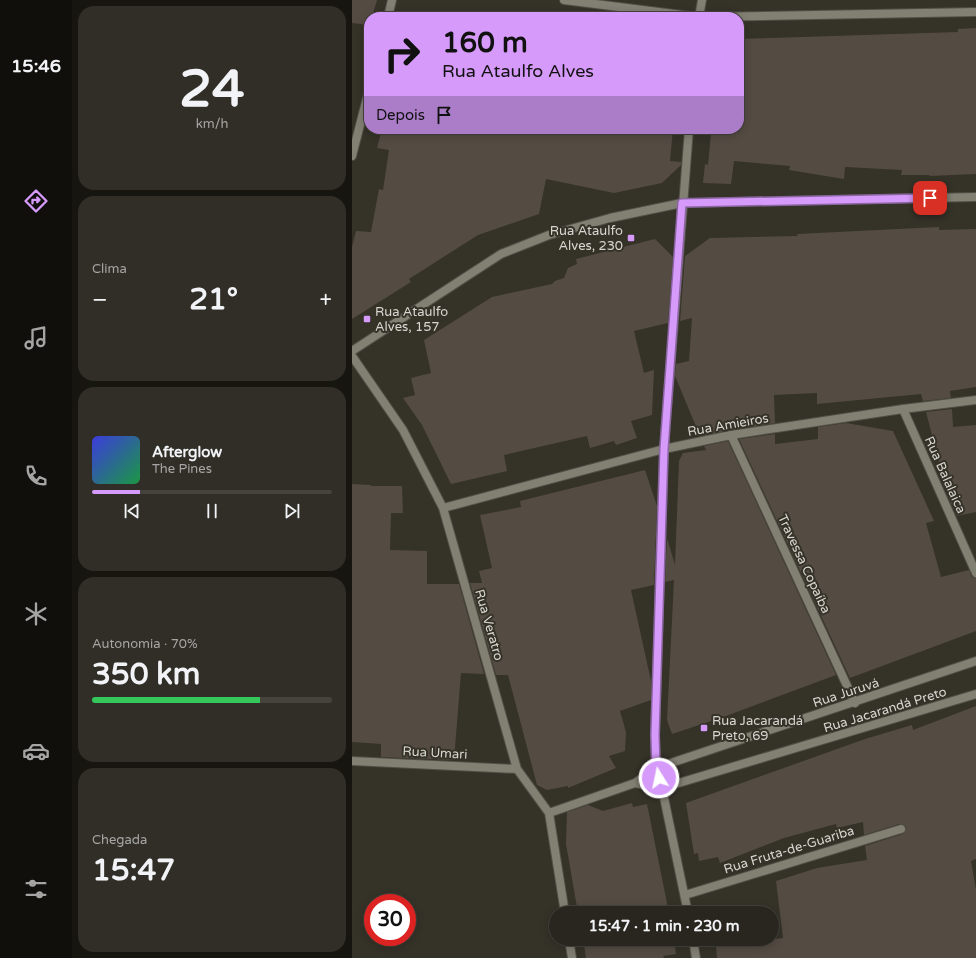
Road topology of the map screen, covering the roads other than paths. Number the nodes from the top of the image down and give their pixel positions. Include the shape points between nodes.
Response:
1 (392, 0) edge
2 (564, 0) edge
3 (702, 0) edge
4 (389, 12) edge
5 (659, 12) edge
6 (700, 12) edge
7 (976, 12) edge
8 (744, 16) edge
9 (364, 109) edge
10 (689, 134) edge
11 (352, 156) edge
12 (976, 197) edge
13 (682, 203) junction
14 (352, 351) edge
15 (352, 356) edge
16 (976, 400) edge
17 (902, 409) junction
18 (731, 435) junction
19 (664, 449) junction
20 (443, 508) junction
21 (976, 573) edge
22 (976, 662) edge
23 (976, 694) edge
24 (855, 703) junction
25 (352, 761) edge
26 (656, 768) junction
27 (517, 769) junction
28 (635, 783) junction
29 (662, 788) junction
30 (549, 813) junction
31 (901, 828) dead end
32 (685, 895) junction
33 (564, 906) edge
34 (687, 906) edge
35 (570, 946) edge
36 (694, 946) edge
37 (572, 958) edge
38 (696, 958) edge

1 - 4 street
2 - 5 street
3 - 6 street
7 - 8 street
9 - 11 street
10 - 13 street
12 - 13 street
13 - 14 street via 610,218 550,235 501,254
13 - 19 street
15 - 20 street, Rua Veratro via 403,430
16 - 17 street, Rua Amieiros
17 - 18 street, Rua Amieiros
17 - 21 street, Rua Balalaica
18 - 19 street, Rua Amieiros
18 - 24 street, Travessa Copaíba
19 - 20 street, Rua Amieiros
19 - 26 street
20 - 27 street, Rua Veratro
22 - 24 street, Rua Juruvá
23 - 29 street, Rua Jacarandá Preto
24 - 26 street, Rua Juruvá
25 - 27 street, Rua Umari
26 - 28 street, Rua Juruvá
26 - 29 street
27 - 30 street, Rua Veratro
28 - 29 street, Rua Juruvá
28 - 30 street, Rua Juruvá
29 - 32 street
30 - 33 street, Rua Veratro
31 - 32 street, Rua Fruta-de-Guariba
32 - 34 street
35 - 37 street
36 - 38 street

